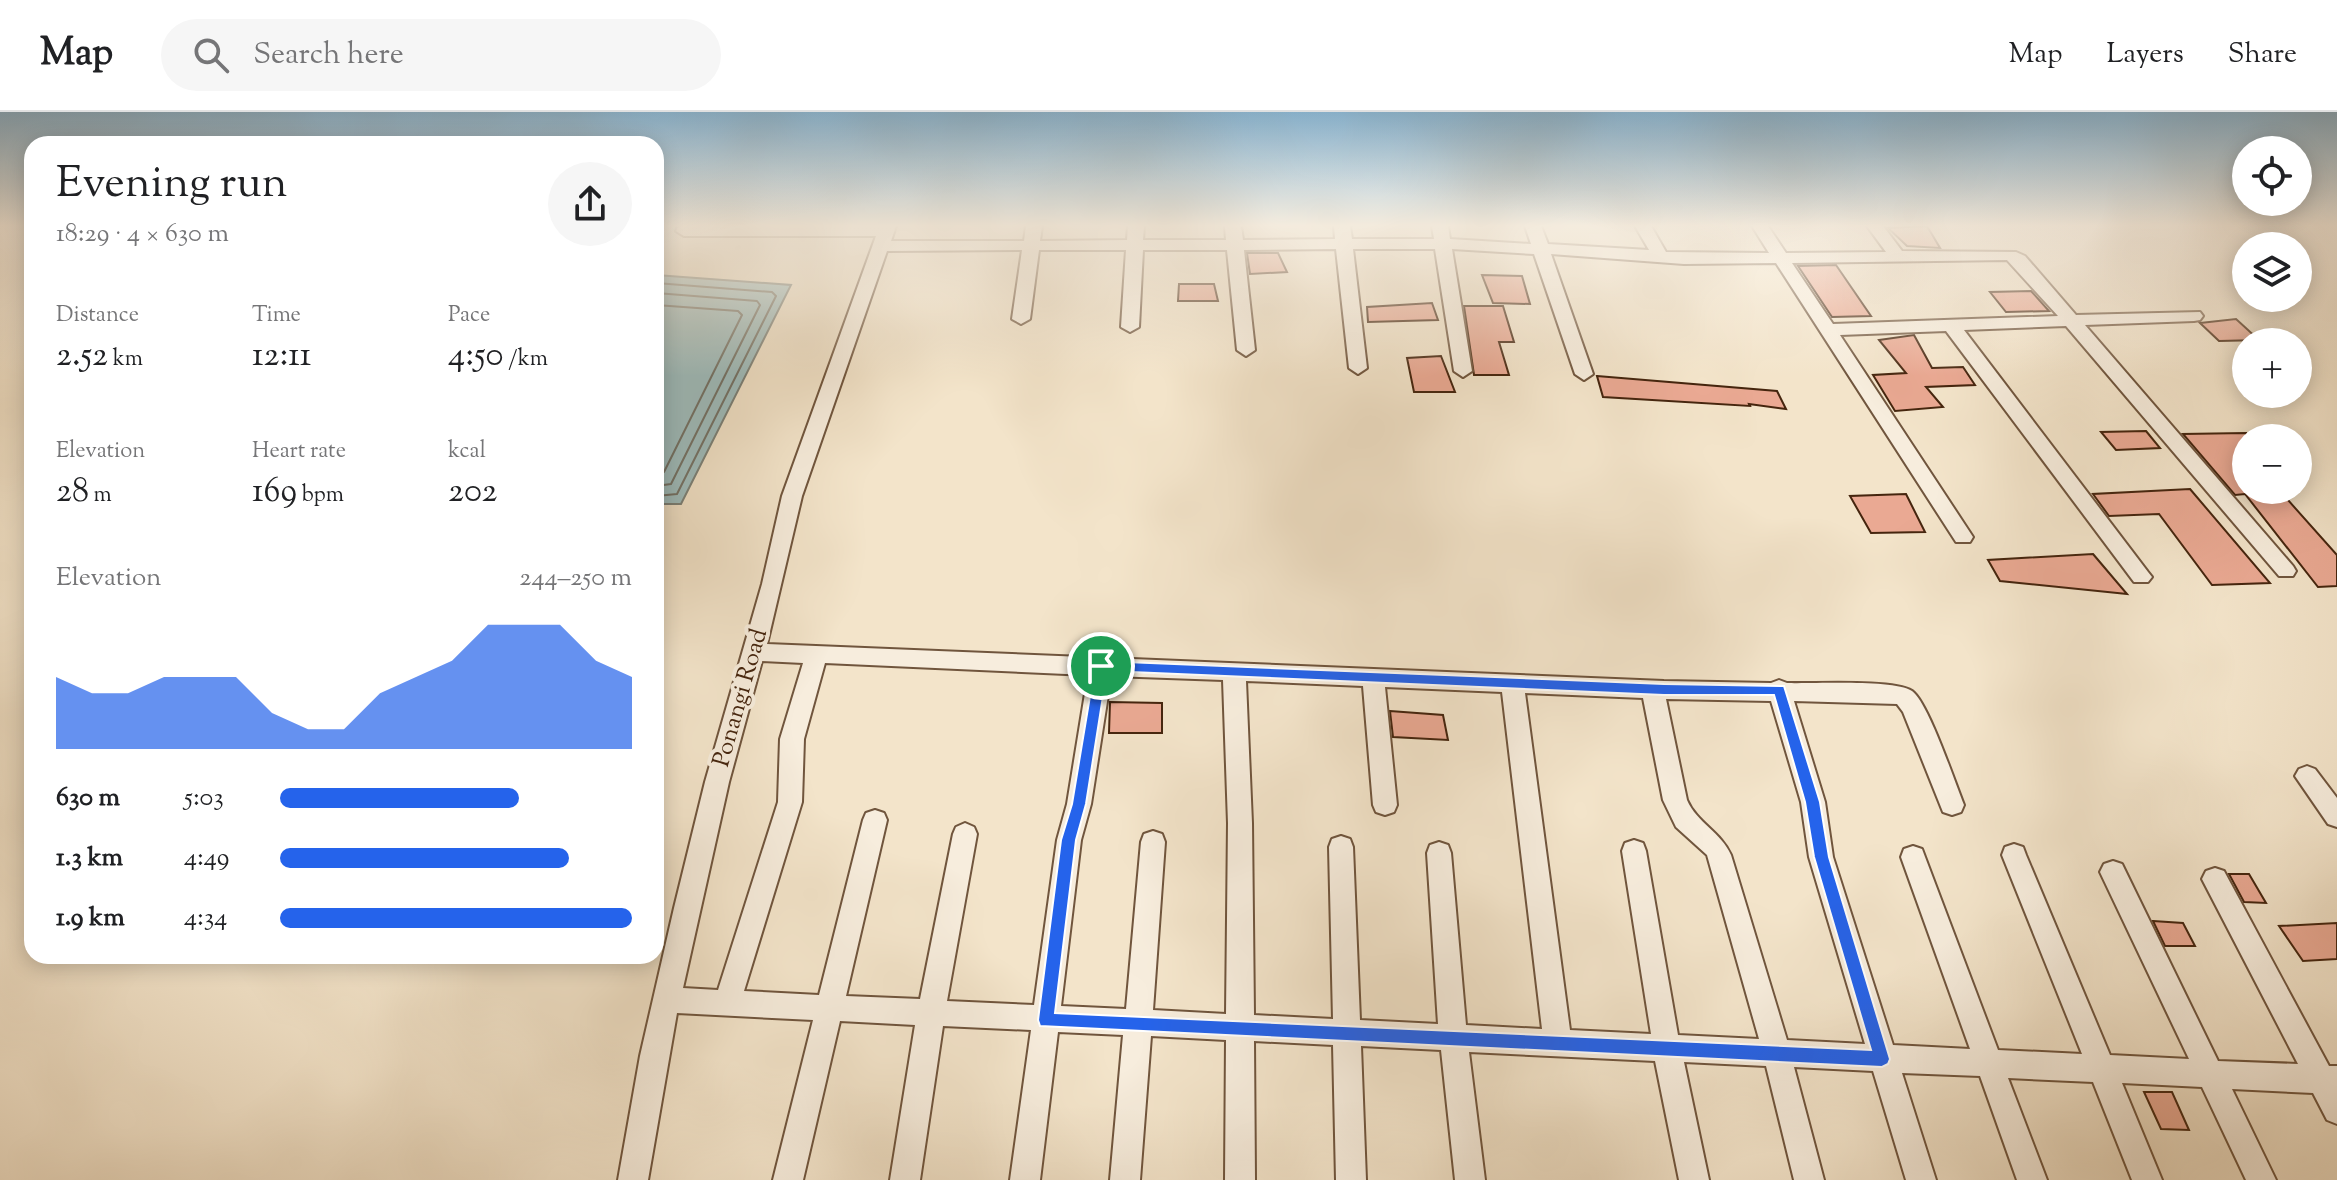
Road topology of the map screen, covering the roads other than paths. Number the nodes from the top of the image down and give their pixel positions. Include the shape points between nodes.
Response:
1 (870, 276) edge
2 (1028, 276) edge
3 (1134, 276) edge
4 (1238, 276) edge
5 (1348, 276) edge
6 (1449, 276) edge
7 (1549, 276) edge
8 (1793, 276) edge
9 (2033, 276) edge
10 (2194, 316) dead end
11 (1021, 319) dead end
12 (2074, 321) junction
13 (1951, 325) junction
14 (1130, 327) dead end
15 (1828, 330) junction
16 (1246, 350) dead end
17 (1358, 368) dead end
18 (1463, 371) dead end
19 (1584, 374) dead end
20 (1963, 537) dead end
21 (2286, 571) dead end
22 (2141, 577) dead end
23 (754, 652) junction
24 (816, 655) junction
25 (1101, 666) junction
26 (1234, 671) junction
27 (1373, 677) junction
28 (1512, 682) junction
29 (1653, 689) junction
30 (1779, 689) junction
31 (2307, 776) dead end
32 (1385, 805) dead end
33 (1952, 805) dead end
34 (2337, 817) edge
35 (875, 820) dead end
36 (965, 834) dead end
37 (1153, 842) dead end
38 (1341, 847) dead end
39 (1634, 851) dead end
40 (1439, 853) dead end
41 (2014, 855) dead end
42 (1913, 857) dead end
43 (2113, 872) dead end
44 (2215, 879) dead end
45 (666, 1000) junction
46 (727, 1003) junction
47 (829, 1008) junction
48 (931, 1013) junction
49 (1046, 1020) junction
50 (1136, 1023) junction
51 (1239, 1028) junction
52 (1346, 1033) junction
53 (1453, 1038) junction
54 (1558, 1043) junction
55 (1667, 1049) junction
56 (1777, 1054) junction
57 (1882, 1059) junction
58 (1990, 1064) junction
59 (2101, 1069) junction
60 (2212, 1074) junction
61 (2329, 1080) edge
62 (2337, 1110) edge
63 (633, 1180) edge
64 (788, 1180) edge
65 (905, 1180) edge
66 (1025, 1180) edge
67 (1125, 1180) edge
68 (1240, 1180) edge
69 (1351, 1180) edge
70 (1470, 1180) edge
71 (1694, 1180) edge
72 (1809, 1180) edge
73 (1921, 1180) edge
74 (2032, 1180) edge
75 (2147, 1180) edge
76 (2261, 1180) edge

1 - 23 street, Ponangi Road via 792,496
2 - 11 street
3 - 14 street
4 - 16 street
5 - 17 street
6 - 18 street
7 - 19 street
8 - 15 street
9 - 12 street
10 - 12 street
12 - 13 street
12 - 21 street
13 - 15 street
13 - 22 street
15 - 20 street
23 - 24 street
23 - 45 street, Ponangi Road via 717,782
24 - 25 street
24 - 46 street via 792,739 790,802
25 - 26 street
25 - 49 street via 1069,840
26 - 27 street
26 - 51 street
27 - 28 street
27 - 32 street
28 - 29 street
28 - 54 street
29 - 30 street
29 - 56 street via 1673,792 1685,820 1716,846
30 - 33 street via 1905,698
30 - 57 street via 1813,802 1821,857
31 - 34 street
35 - 47 street
36 - 48 street
37 - 50 street
38 - 52 street
39 - 55 street
40 - 53 street
41 - 59 street
42 - 58 street
43 - 60 street
44 - 61 street
45 - 46 street
45 - 63 street, Ponangi Road
46 - 47 street
47 - 48 street
47 - 64 street
48 - 49 street
48 - 65 street
49 - 50 street
49 - 66 street
50 - 51 street
50 - 67 street
51 - 52 street
51 - 68 street
52 - 53 street
52 - 69 street
53 - 54 street
53 - 70 street
54 - 55 street
55 - 56 street
55 - 71 street
56 - 57 street
56 - 72 street
57 - 58 street
57 - 73 street
58 - 59 street
58 - 74 street
59 - 60 street
59 - 75 street
60 - 61 street
60 - 76 street
61 - 62 street

